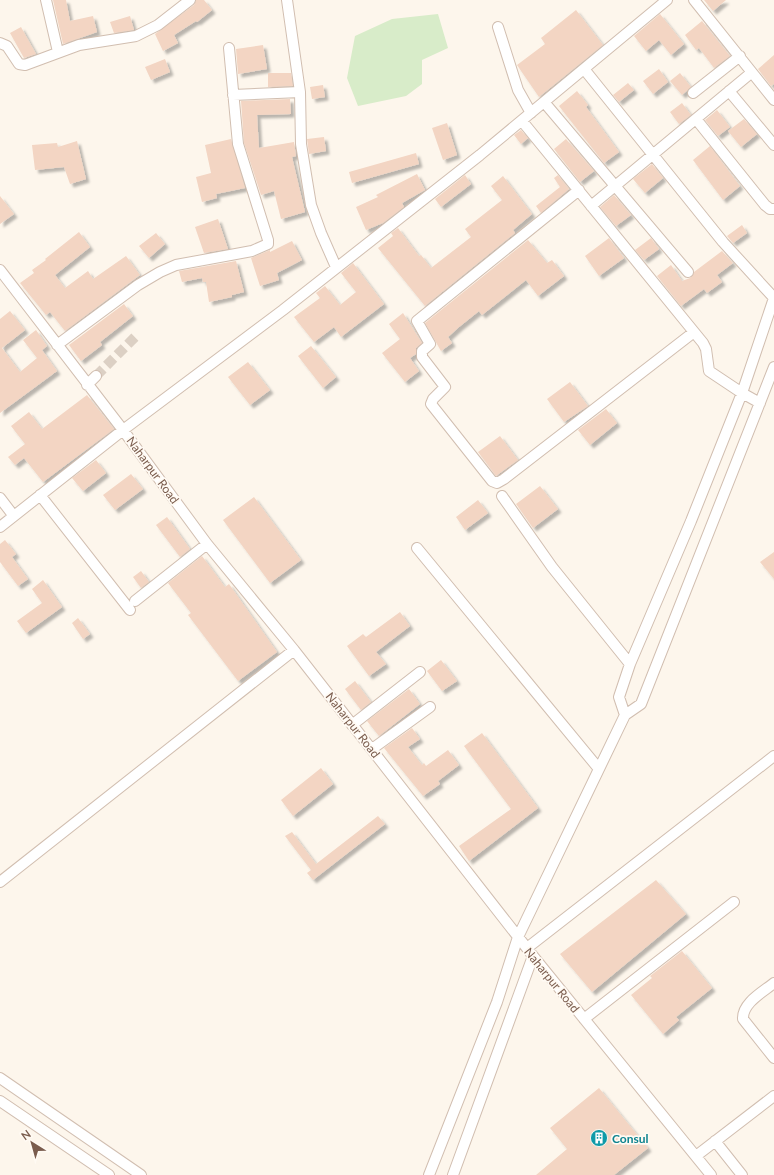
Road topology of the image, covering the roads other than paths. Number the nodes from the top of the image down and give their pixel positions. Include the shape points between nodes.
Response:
1 (46, 0) edge
2 (190, 0) edge
3 (287, 0) edge
4 (667, 0) edge
5 (694, 0) edge
6 (498, 27) dead end
7 (0, 43) edge
8 (229, 48) dead end
9 (58, 52) junction
10 (740, 56) junction
11 (584, 69) junction
12 (751, 72) junction
13 (729, 91) junction
14 (300, 92) junction
15 (693, 93) dead end
16 (233, 95) junction
17 (774, 100) edge
18 (544, 102) junction
19 (531, 113) junction
20 (696, 119) junction
21 (522, 120) junction
22 (774, 145) edge
23 (653, 154) junction
24 (614, 185) junction
25 (579, 190) junction
26 (591, 206) junction
27 (774, 209) edge
28 (336, 267) junction
29 (0, 270) edge
30 (688, 272) dead end
31 (774, 298) edge
32 (694, 332) junction
33 (56, 345) junction
34 (774, 367) edge
35 (96, 376) tunnel mouth
36 (87, 385) junction
37 (742, 393) junction
38 (760, 403) junction
39 (123, 430) junction
40 (40, 495) junction
41 (502, 496) dead end
42 (0, 498) edge
43 (13, 515) junction
44 (0, 527) edge
45 (207, 544) junction
46 (417, 548) dead end
47 (294, 650) junction
48 (630, 664) junction
49 (420, 672) dead end
50 (430, 706) dead end
51 (625, 715) junction
52 (352, 725) junction
53 (372, 749) junction
54 (774, 756) edge
55 (599, 769) junction
56 (0, 882) edge
57 (734, 902) dead end
58 (518, 937) junction
59 (530, 952) junction
60 (774, 983) edge
61 (584, 1019) junction
62 (774, 1058) edge
63 (0, 1078) edge
64 (774, 1096) edge
65 (0, 1101) edge
66 (715, 1141) junction
67 (696, 1156) junction
68 (108, 1175) edge
69 (141, 1175) edge
70 (429, 1175) edge
71 (453, 1175) edge
72 (711, 1175) edge
73 (742, 1175) edge

1 - 9 street
2 - 9 street via 158,25 136,36 79,45
3 - 14 street
4 - 11 street
5 - 10 street
6 - 19 street via 518,90
7 - 9 street via 7,46 22,65
8 - 16 street
10 - 12 street
10 - 15 street
11 - 18 street
11 - 23 street
12 - 13 street
12 - 17 street
13 - 20 street
13 - 22 street
14 - 16 street
14 - 28 street via 301,144 311,204
16 - 33 street via 238,144 268,244 252,251 176,265 164,270 138,285
18 - 19 street
18 - 24 street
19 - 21 street
20 - 23 street
20 - 27 street via 766,205
21 - 25 street
21 - 28 street
23 - 24 street
23 - 31 street via 724,242
24 - 26 street
24 - 30 street
25 - 26 street
25 - 32 street via 417,321 430,344 422,351 422,357 444,387 433,398 431,404 492,481 497,483 504,479
26 - 32 street
28 - 39 street
29 - 33 street, Naharpur Road
31 - 37 street
32 - 37 street via 705,346 709,370
33 - 36 street, Naharpur Road
34 - 38 street
35 - 36 street
36 - 39 street, Naharpur Road
37 - 38 street
37 - 48 street
38 - 51 street via 641,704
39 - 40 street
39 - 45 street, Naharpur Road
40 - 43 street
40 - 45 street via 133,606
41 - 48 street via 556,572
42 - 43 street
43 - 44 street
45 - 47 street, Naharpur Road
46 - 55 street
47 - 52 street, Naharpur Road
47 - 56 street
48 - 51 street via 619,697
49 - 52 street
50 - 53 street
51 - 55 street
52 - 53 street, Naharpur Road
53 - 58 street, Naharpur Road
54 - 59 street
55 - 58 street
57 - 61 street
58 - 59 street, Naharpur Road
58 - 70 street via 497,1002
59 - 61 street, Naharpur Road
59 - 71 street
60 - 62 street via 749,1004 743,1011 743,1019
61 - 67 street, Naharpur Road
63 - 69 street
64 - 66 street
65 - 68 street
66 - 67 street
66 - 73 street
67 - 72 street, Naharpur Road

